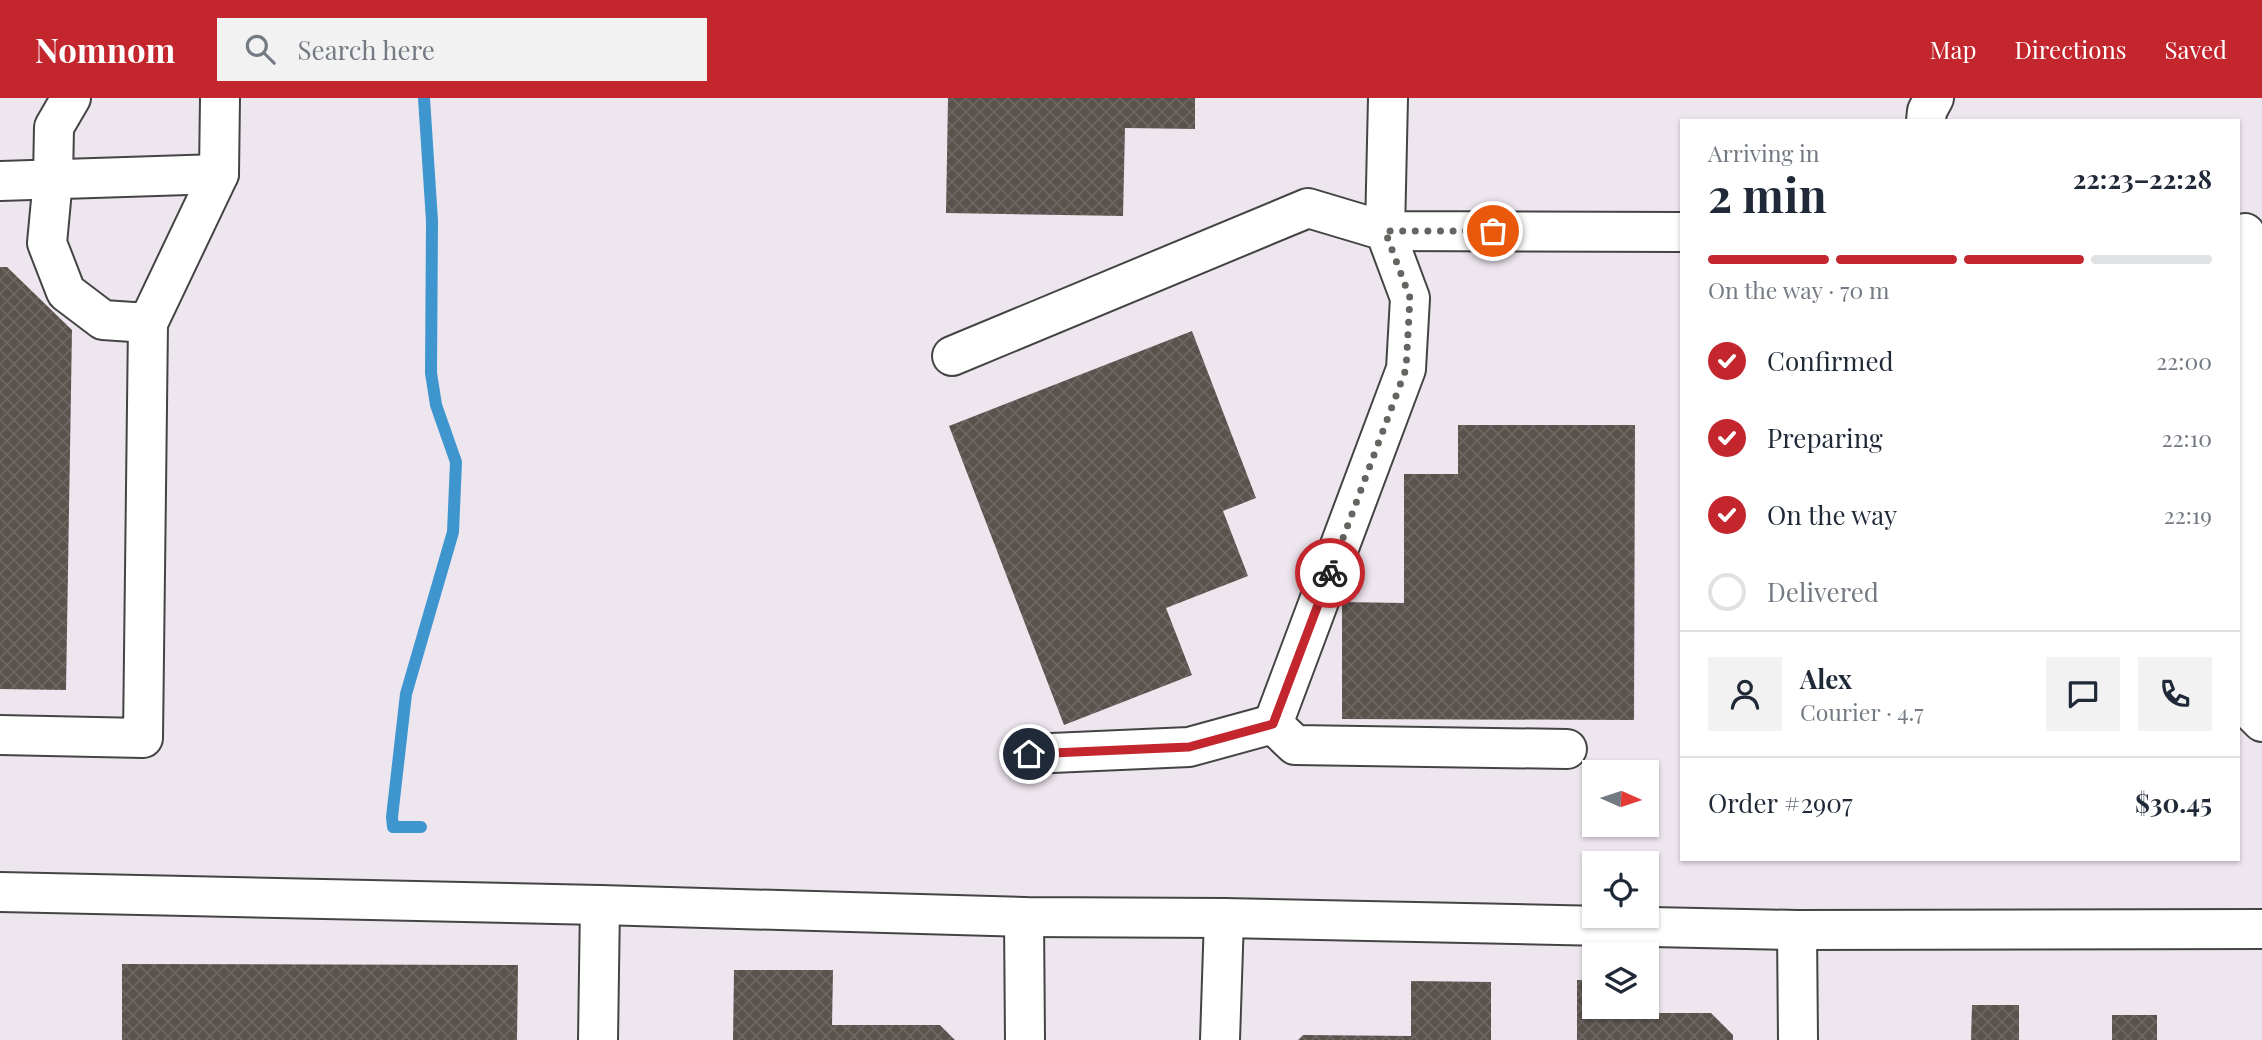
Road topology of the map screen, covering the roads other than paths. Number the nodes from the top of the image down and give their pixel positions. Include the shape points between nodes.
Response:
1 (71, 98) edge
2 (220, 98) edge
3 (1388, 98) edge
4 (1934, 98) edge
5 (1926, 119) edge
6 (219, 174) junction
7 (53, 179) junction
8 (0, 181) edge
9 (1385, 231) junction
10 (1680, 232) edge
11 (2248, 233) edge
12 (148, 323) junction
13 (952, 356) dead end
14 (2262, 722) edge
15 (1273, 724) junction
16 (0, 735) edge
17 (1567, 749) dead end
18 (1029, 754) dead end
19 (0, 892) edge
20 (600, 905) junction
21 (1024, 917) junction
22 (1224, 918) junction
23 (2262, 929) edge
24 (1797, 930) junction
25 (598, 1040) edge
26 (1025, 1040) edge
27 (1220, 1040) edge
28 (1798, 1040) edge

1 - 7 street via 54,127
2 - 6 street
3 - 9 street
4 - 5 street
6 - 7 street
6 - 12 street
7 - 8 street
7 - 12 street via 47,243 66,292 103,320
9 - 10 street
9 - 13 street via 1308,208
9 - 15 street via 1410,298 1406,369
11 - 14 street via 2254,713
12 - 16 street via 143,737
15 - 17 street via 1295,745
15 - 18 street via 1189,747
19 - 20 street
20 - 21 street
20 - 25 street
21 - 22 street
21 - 26 street
22 - 24 street
22 - 27 street
23 - 24 street
24 - 28 street

